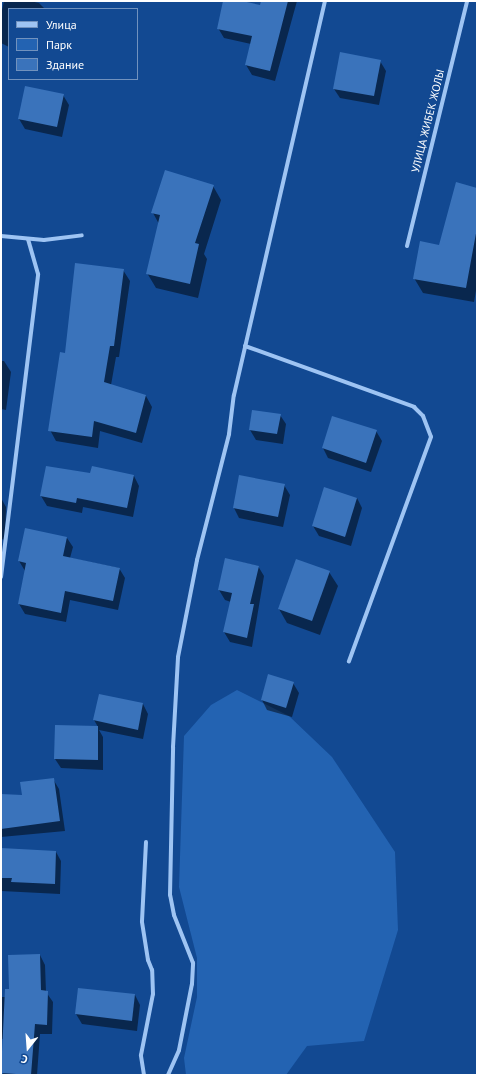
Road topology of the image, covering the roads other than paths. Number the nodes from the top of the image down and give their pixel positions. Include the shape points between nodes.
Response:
1 (325, 1) edge
2 (467, 1) edge
3 (82, 235) dead end
4 (1, 236) edge
5 (28, 239) junction
6 (408, 246) dead end
7 (245, 346) junction
8 (1, 578) edge
9 (349, 661) dead end
10 (146, 842) dead end
11 (144, 1075) edge
12 (168, 1075) edge

1 - 7 street
2 - 6 street, УЛИЦА ЖИБЕК ЖОЛЫ
3 - 5 street via 44,240
4 - 5 street
5 - 8 street via 38,274
7 - 9 street via 414,407 423,416 431,437
7 - 12 street via 234,395 229,434 197,560 178,657 170,895 174,915 193,962 193,970 179,1050
10 - 11 street via 142,921 152,970 153,994 141,1055

